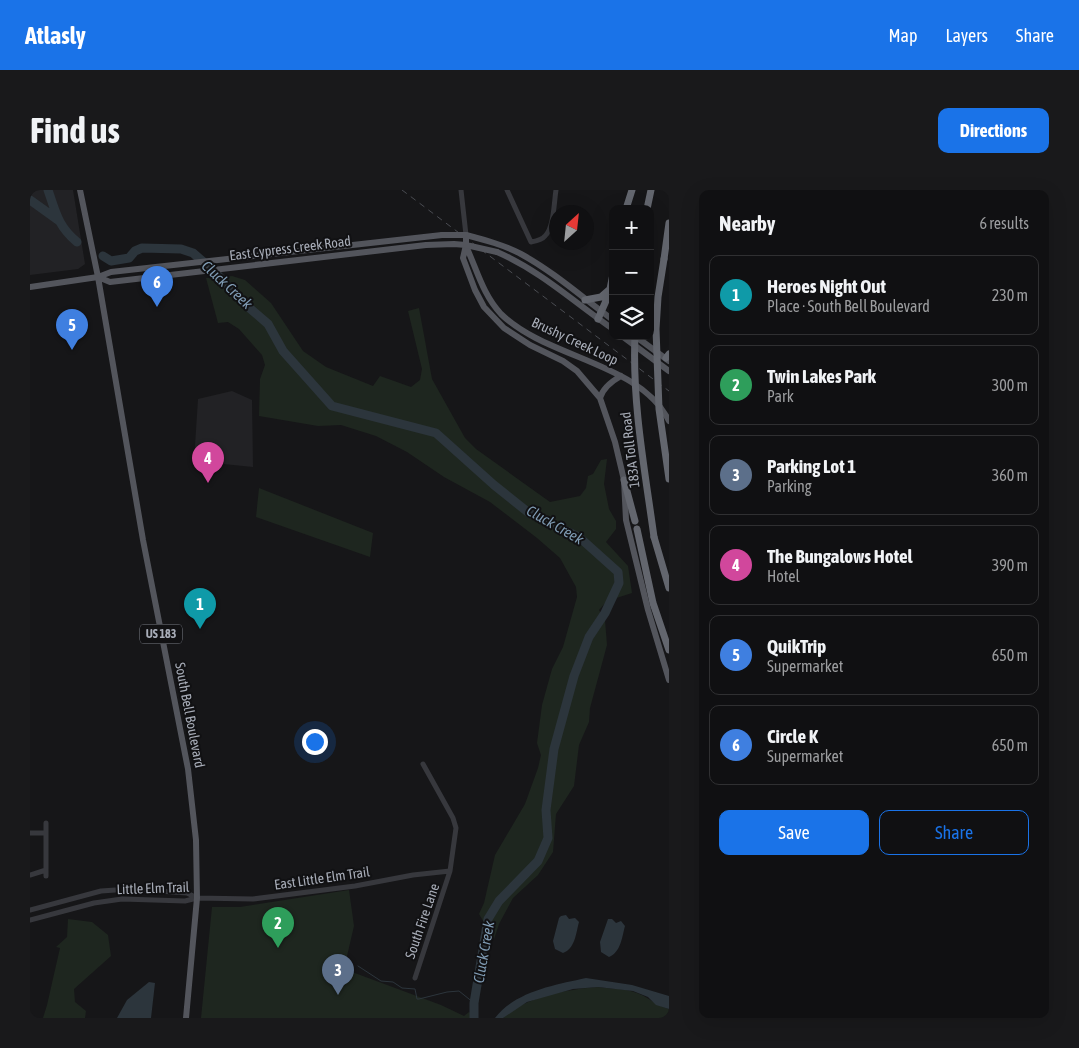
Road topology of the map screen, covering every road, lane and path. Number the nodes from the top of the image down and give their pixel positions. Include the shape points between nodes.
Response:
1 (80, 190) edge
2 (461, 190) edge
3 (507, 190) edge
4 (556, 190) edge
5 (632, 190) edge
6 (651, 190) edge
7 (627, 205) edge
8 (649, 205) edge
9 (669, 222) edge
10 (466, 232) junction
11 (465, 249) junction
12 (283, 252) junction
13 (282, 261) junction
14 (98, 278) junction
15 (30, 287) edge
16 (609, 290) edge
17 (609, 294) edge
18 (585, 300) junction
19 (600, 316) junction
20 (609, 319) edge
21 (609, 326) edge
22 (627, 340) edge
23 (635, 340) edge
24 (640, 340) edge
25 (635, 346) junction
26 (667, 360) edge
27 (669, 371) edge
28 (621, 376) junction
29 (600, 398) junction
30 (669, 421) edge
31 (669, 479) edge
32 (624, 480) junction
33 (669, 588) edge
34 (669, 650) edge
35 (669, 680) edge
36 (423, 764) dead end
37 (46, 823) dead end
38 (30, 833) edge
39 (46, 833) junction
40 (450, 871) junction
41 (30, 875) edge
42 (197, 898) junction
43 (30, 910) edge
44 (30, 920) edge
45 (415, 978) dead end
46 (186, 1018) edge

1 - 14 main road, US 183
2 - 10 street
3 - 4 street via 531,242 540,240 549,230
5 - 7 highway
6 - 8 highway
9 - 31 highway, bridge via 656,329 659,409
10 - 11 main road, bridge
10 - 12 main road, East Cypress Creek Road, bridge
10 - 18 main road, East Cypress Creek Road via 522,254
11 - 13 main road, East Cypress Creek Road via 454,244 426,245
11 - 19 main road, East Cypress Creek Road, bridge via 483,248 522,264
11 - 28 main road, Brushy Creek Loop via 482,287 496,308 512,323 529,335
11 - 29 main road, Brushy Creek Loop via 463,258 484,307 504,328 577,371
12 - 13 main road
12 - 14 main road, East Cypress Creek Road via 111,272
13 - 14 main road, East Cypress Creek Road via 110,282
14 - 15 main road
14 - 42 main road, South Bell Boulevard / US 183 via 143,540 188,769 196,840
16 - 18 highway via 602,297
17 - 19 highway
18 - 19 main road, East Cypress Creek Road
19 - 20 main road
19 - 21 main road
22 - 25 main road
23 - 33 highway, 183A Toll Road, bridge via 639,427 654,538
24 - 26 main road
25 - 26 main road
25 - 27 main road
28 - 29 main road via 609,384
28 - 30 main road, Brushy Creek Loop via 647,394
29 - 32 main road, Brushy Creek Loop
32 - 34 highway via 653,603
32 - 35 main road, Brushy Creek Loop via 626,520
36 - 40 street, South Fire Lane via 456,828
37 - 39 street
38 - 39 street
39 - 41 street via 46,873
40 - 42 street, East Little Elm Trail via 253,899
40 - 45 street, South Fire Lane
42 - 43 street, Little Elm Trail via 187,893 130,889 101,891
42 - 44 street, Little Elm Trail via 94,902
42 - 46 main road, South Bell Boulevard / US 183

